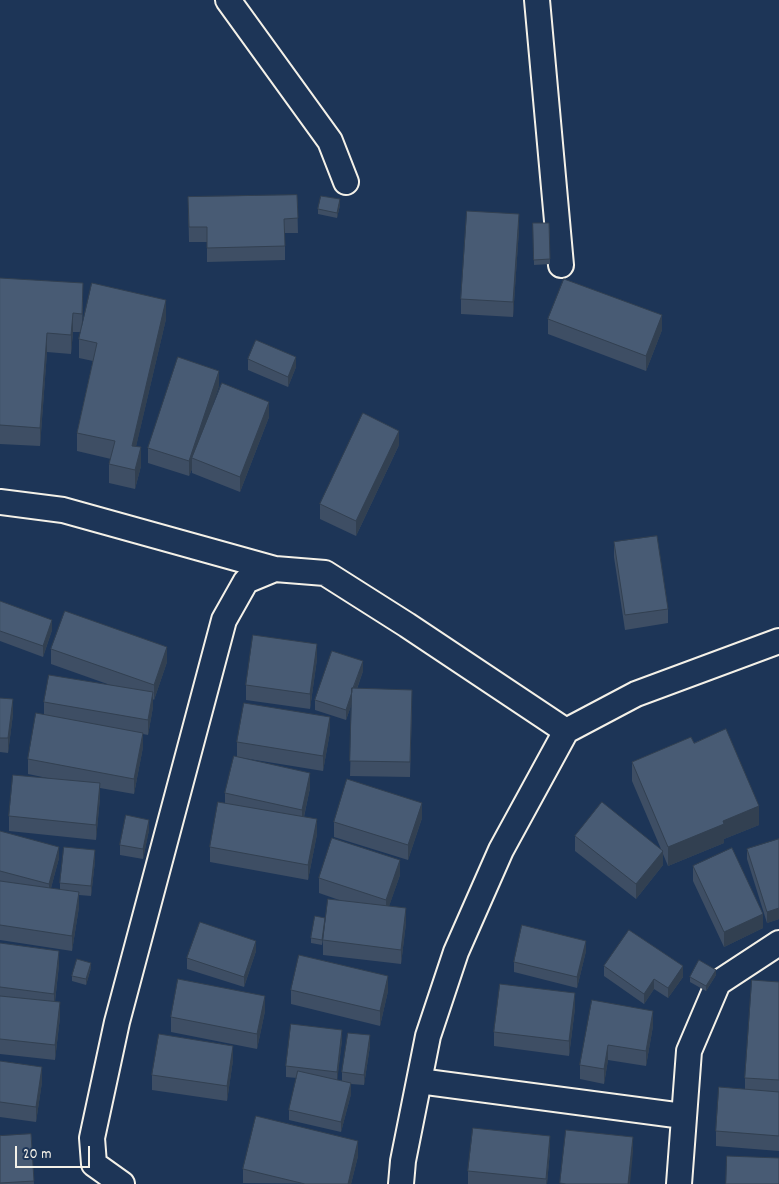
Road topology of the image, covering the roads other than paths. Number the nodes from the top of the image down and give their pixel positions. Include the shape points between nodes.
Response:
1 (228, 0) edge
2 (537, 0) edge
3 (346, 182) dead end
4 (561, 265) dead end
5 (0, 502) edge
6 (275, 569) junction
7 (779, 641) edge
8 (566, 732) junction
9 (779, 943) edge
10 (419, 1081) junction
11 (683, 1116) junction
12 (122, 1184) edge
13 (401, 1184) edge
14 (679, 1184) edge

1 - 3 street via 330,141
2 - 4 street
5 - 6 street via 63,510
6 - 8 street via 325,573
6 - 12 street via 246,581 224,620 117,1022 92,1138 94,1164
7 - 8 street via 636,694
8 - 10 street via 501,850 456,952 428,1036
9 - 11 street via 718,983 689,1051
10 - 11 street
10 - 13 street
11 - 14 street

